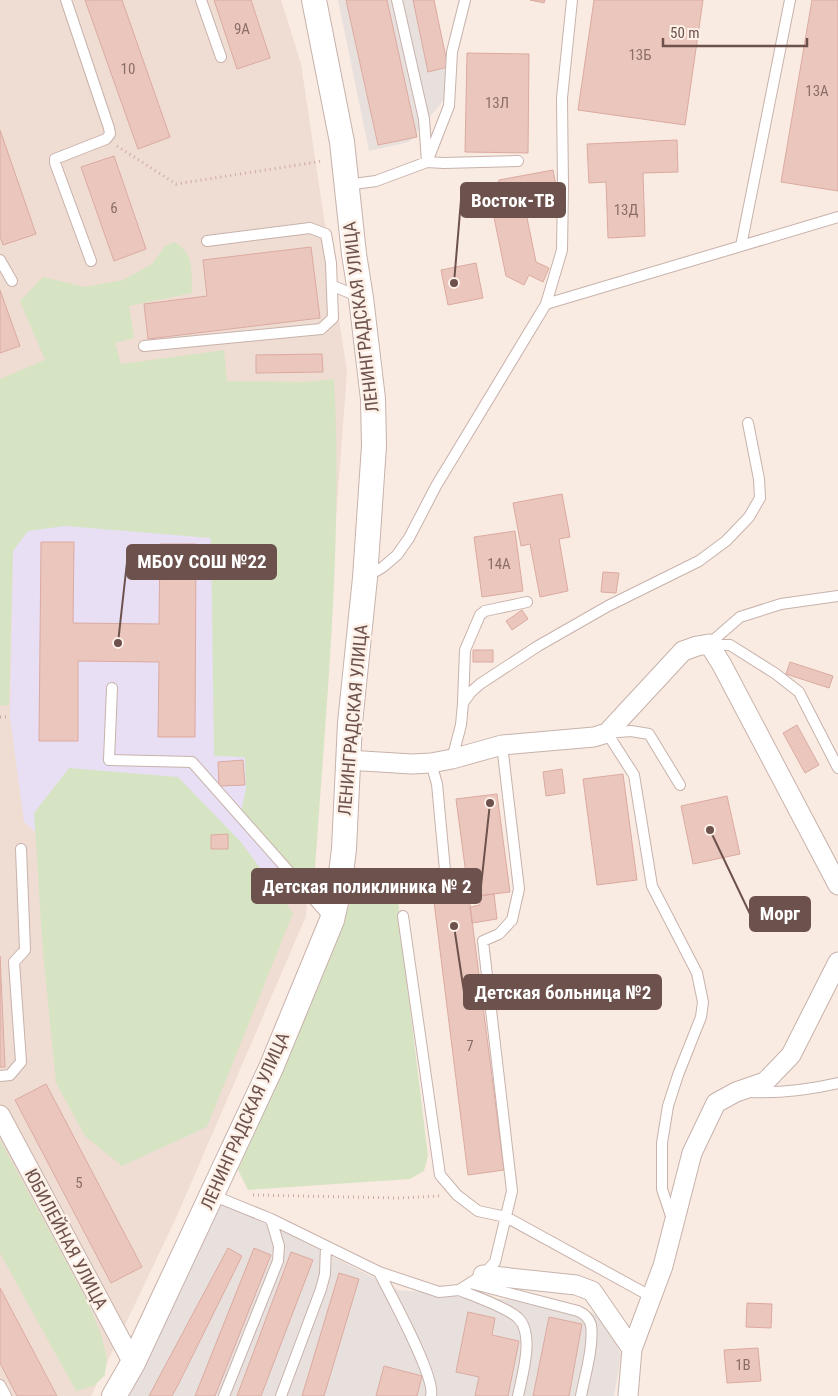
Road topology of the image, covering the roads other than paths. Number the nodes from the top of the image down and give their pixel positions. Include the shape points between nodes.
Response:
1 (66, 0) edge
2 (202, 0) edge
3 (314, 0) edge
4 (397, 0) edge
5 (465, 0) edge
6 (572, 0) edge
7 (790, 0) edge
8 (221, 58) dead end
9 (518, 161) dead end
10 (427, 162) junction
11 (346, 185) junction
12 (838, 217) edge
13 (207, 241) dead end
14 (741, 246) junction
15 (343, 259) junction
16 (0, 260) edge
17 (91, 261) dead end
18 (12, 281) dead end
19 (333, 286) junction
20 (361, 298) junction
21 (546, 304) junction
22 (144, 346) dead end
23 (748, 423) dead end
24 (365, 578) junction
25 (838, 596) edge
26 (527, 602) dead end
27 (709, 644) junction
28 (112, 688) dead end
29 (463, 703) junction
30 (607, 733) junction
31 (502, 745) junction
32 (452, 759) junction
33 (347, 760) junction
34 (431, 763) junction
35 (838, 768) edge
36 (680, 785) dead end
37 (22, 849) dead end
38 (446, 881) dead end
39 (838, 885) edge
40 (404, 916) dead end
41 (332, 920) junction
42 (838, 962) edge
43 (0, 1076) edge
44 (838, 1083) edge
45 (736, 1092) junction
46 (0, 1115) edge
47 (212, 1194) junction
48 (506, 1217) junction
49 (271, 1219) junction
50 (674, 1224) junction
51 (326, 1246) junction
52 (379, 1272) junction
53 (477, 1279) junction
54 (460, 1290) junction
55 (652, 1297) junction
56 (632, 1349) junction
57 (132, 1363) junction
58 (0, 1385) edge
59 (6, 1396) edge
60 (114, 1396) edge
61 (224, 1396) edge
62 (281, 1396) edge
63 (431, 1396) edge
64 (518, 1396) edge
65 (581, 1396) edge
66 (628, 1396) edge

1 - 17 lane via 110,128 106,139 55,159
2 - 8 lane
3 - 11 street, ЛЕНИНГРАДСКАЯ УЛИЦА
4 - 10 lane via 424,119
5 - 10 lane via 452,52 449,106
6 - 21 lane via 562,98 562,250
7 - 14 lane
9 - 10 lane
10 - 11 lane via 376,181
11 - 15 street, ЛЕНИНГРАДСКАЯ УЛИЦА
12 - 14 lane
13 - 15 lane via 310,228 326,234
14 - 21 lane
15 - 19 lane
15 - 20 street, ЛЕНИНГРАДСКАЯ УЛИЦА
16 - 18 lane
19 - 20 lane
19 - 22 lane via 333,318 321,329
20 - 24 street, ЛЕНИНГРАДСКАЯ УЛИЦА via 373,399 374,446
21 - 24 lane via 436,486 409,538 383,567
23 - 29 lane via 760,498 749,517 726,541 699,561 608,606 538,646 480,684
24 - 33 street, ЛЕНИНГРАДСКАЯ УЛИЦА
25 - 27 lane via 782,604 740,617
26 - 29 lane via 485,611 480,615 465,650
27 - 30 street via 683,652
27 - 35 lane via 730,645 799,692
27 - 39 street
28 - 41 lane via 109,760 192,762
29 - 32 lane
30 - 31 street
30 - 36 lane via 631,731 649,734
30 - 50 lane via 634,775 652,886 697,973 703,1002 701,1017 668,1106 662,1144 662,1189
31 - 32 street
31 - 48 lane via 519,890 512,920 499,934 483,941 512,1192
32 - 34 street
33 - 34 street
33 - 41 street, ЛЕНИНГРАДСКАЯ УЛИЦА via 344,849
34 - 38 lane via 437,784
37 - 43 lane via 25,950 14,962 21,1062 10,1075
40 - 48 lane via 440,1175 457,1195 478,1211
41 - 47 street, ЛЕНИНГРАДСКАЯ УЛИЦА via 271,1068
42 - 45 street via 791,1055 765,1082
44 - 45 lane via 776,1093
45 - 50 street via 716,1103 692,1153
46 - 57 street, ЮБИЛЕЙНАЯ УЛИЦА
47 - 49 lane
47 - 57 street, ЛЕНИНГРАДСКАЯ УЛИЦА
48 - 53 lane via 495,1262
48 - 55 lane
49 - 51 lane
49 - 61 lane via 279,1246 278,1261
50 - 55 street
51 - 52 lane
51 - 62 lane via 321,1289
52 - 54 lane via 439,1292
52 - 63 lane via 421,1359 429,1379
53 - 54 lane
53 - 56 street via 576,1285 592,1291
53 - 65 lane via 586,1315 591,1339
54 - 64 lane via 519,1318 525,1330 527,1349
55 - 56 street
56 - 66 street
57 - 60 street, ЛЕНИНГРАДСКАЯ УЛИЦА
58 - 59 lane

